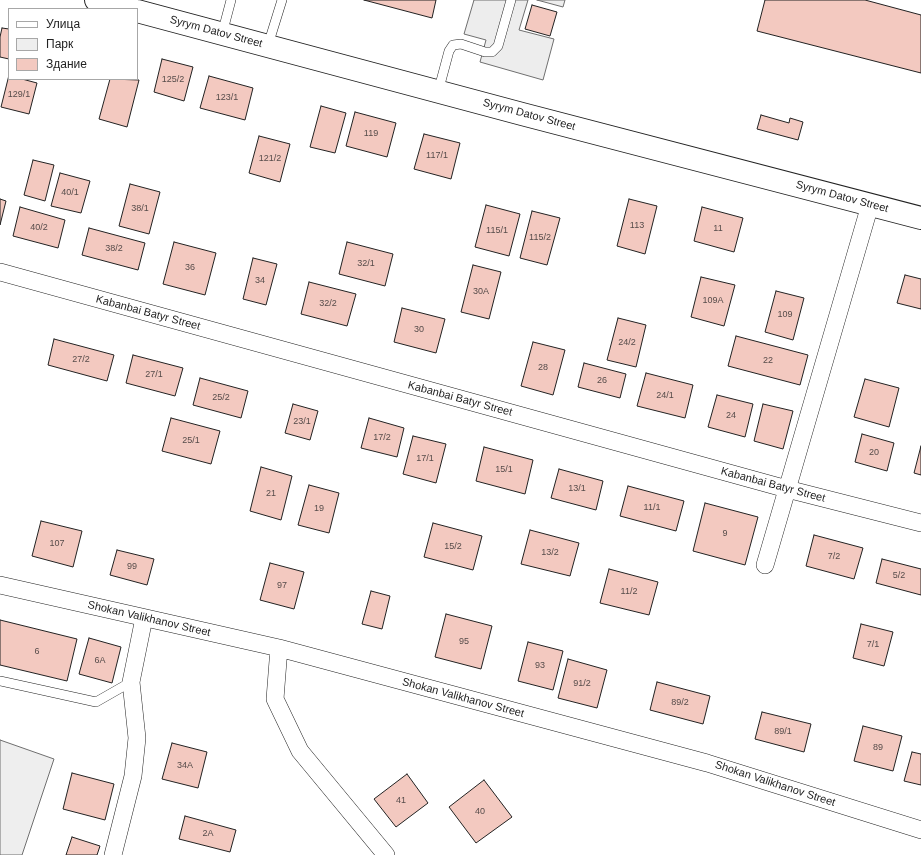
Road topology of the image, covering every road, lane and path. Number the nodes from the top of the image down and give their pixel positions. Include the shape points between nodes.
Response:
1 (96, 0) edge
2 (231, 0) edge
3 (282, 0) edge
4 (511, 0) edge
5 (125, 8) edge
6 (138, 11) edge
7 (222, 34) junction
8 (268, 46) junction
9 (438, 92) junction
10 (870, 205) junction
11 (921, 218) edge
12 (0, 272) edge
13 (787, 489) junction
14 (921, 523) edge
15 (765, 566) dead end
16 (0, 585) edge
17 (144, 618) junction
18 (278, 648) junction
19 (0, 681) edge
20 (131, 682) junction
21 (921, 830) edge
22 (113, 855) edge
23 (386, 855) edge

1 - 5 main road
2 - 7 lane
3 - 8 lane
4 - 9 lane via 498,46 492,52 485,52 461,44 453,45
6 - 7 main road, Syrym Datov Street
7 - 8 main road, Syrym Datov Street
8 - 9 main road, Syrym Datov Street
9 - 10 main road, Syrym Datov Street
10 - 11 main road, Syrym Datov Street
10 - 13 street
12 - 13 street, Kabanbai Batyr Street
13 - 14 street, Kabanbai Batyr Street
13 - 15 street
16 - 17 street, Shokan Valikhanov Street
17 - 18 street, Shokan Valikhanov Street
17 - 20 street
18 - 21 street, Shokan Valikhanov Street via 707,763
18 - 23 street via 275,699 300,751
19 - 20 lane via 96,702
20 - 22 street via 137,738 133,776

